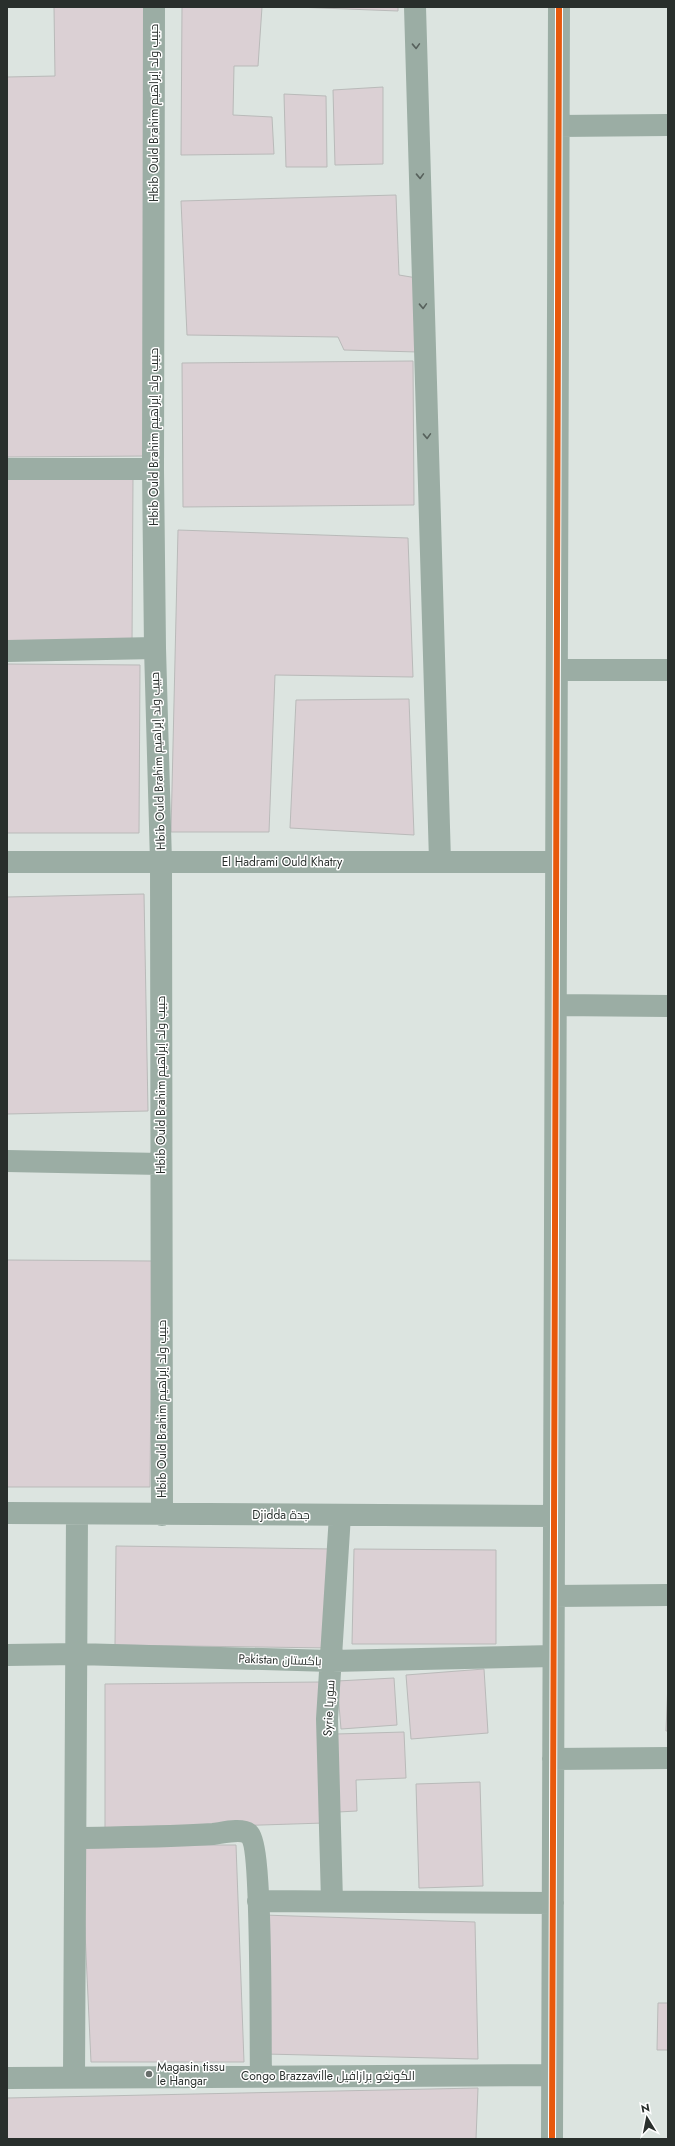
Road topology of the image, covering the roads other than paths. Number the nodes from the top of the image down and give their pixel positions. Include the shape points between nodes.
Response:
1 (154, 7) edge
2 (415, 7) edge
3 (559, 7) edge
4 (668, 125) edge
5 (559, 126) junction
6 (7, 469) edge
7 (154, 469) junction
8 (155, 648) junction
9 (7, 651) edge
10 (557, 670) junction
11 (668, 670) edge
12 (7, 862) edge
13 (160, 862) junction
14 (440, 862) junction
15 (556, 862) junction
16 (556, 1005) junction
17 (668, 1006) edge
18 (7, 1162) edge
19 (161, 1164) junction
20 (7, 1513) edge
21 (77, 1514) junction
22 (162, 1515) junction
23 (340, 1515) junction
24 (554, 1516) junction
25 (668, 1595) edge
26 (554, 1596) junction
27 (77, 1654) junction
28 (7, 1655) edge
29 (553, 1656) junction
30 (332, 1661) junction
31 (668, 1758) edge
32 (553, 1759) junction
33 (76, 1838) junction
34 (258, 1901) junction
35 (332, 1901) junction
36 (553, 1903) junction
37 (552, 2075) junction
38 (261, 2076) junction
39 (74, 2077) junction
40 (7, 2078) edge
41 (552, 2139) edge

1 - 7 street, Hbib Ould Brahim حبيب ولد إبراهيم
2 -> 14 street
3 - 5 street
4 - 5 street
5 - 10 street
6 - 7 street
7 - 8 street, Hbib Ould Brahim حبيب ولد إبراهيم
8 - 9 street
8 - 13 street, Hbib Ould Brahim حبيب ولد إبراهيم
10 - 11 street
10 - 15 street
12 - 13 street, El Hadrami Ould Khatry
13 - 14 street, El Hadrami Ould Khatry
13 - 19 street, Hbib Ould Brahim حبيب ولد إبراهيم
14 - 15 street, El Hadrami Ould Khatry
15 - 16 street
16 - 17 street
16 - 24 street
18 - 19 street
19 - 22 street, Hbib Ould Brahim حبيب ولد إبراهيم
20 - 21 street, Djidda جدة
21 - 22 street, Djidda جدة
21 - 27 street
22 - 23 street, Djidda جدة
23 - 24 street, Djidda جدة
23 - 30 street, Syrie سوريا
24 - 26 street
25 - 26 street
26 - 29 street
27 - 28 street, Pakistan باكستان
27 - 30 street, Pakistan باكستان
27 - 33 street
29 - 30 street, Pakistan باكستان
29 - 32 street
30 - 35 street, Syrie سوريا via 326,1719
31 - 32 street
32 - 36 street
33 - 34 street via 241,1832 249,1834 253,1841
33 - 39 street
34 - 35 street
34 - 38 street
35 - 36 street
36 - 37 street
37 - 38 street, Congo Brazzaville الكونغو برازافيل
37 - 41 street
38 - 39 street, Congo Brazzaville الكونغو برازافيل
39 - 40 street, Congo Brazzaville الكونغو برازافيل

